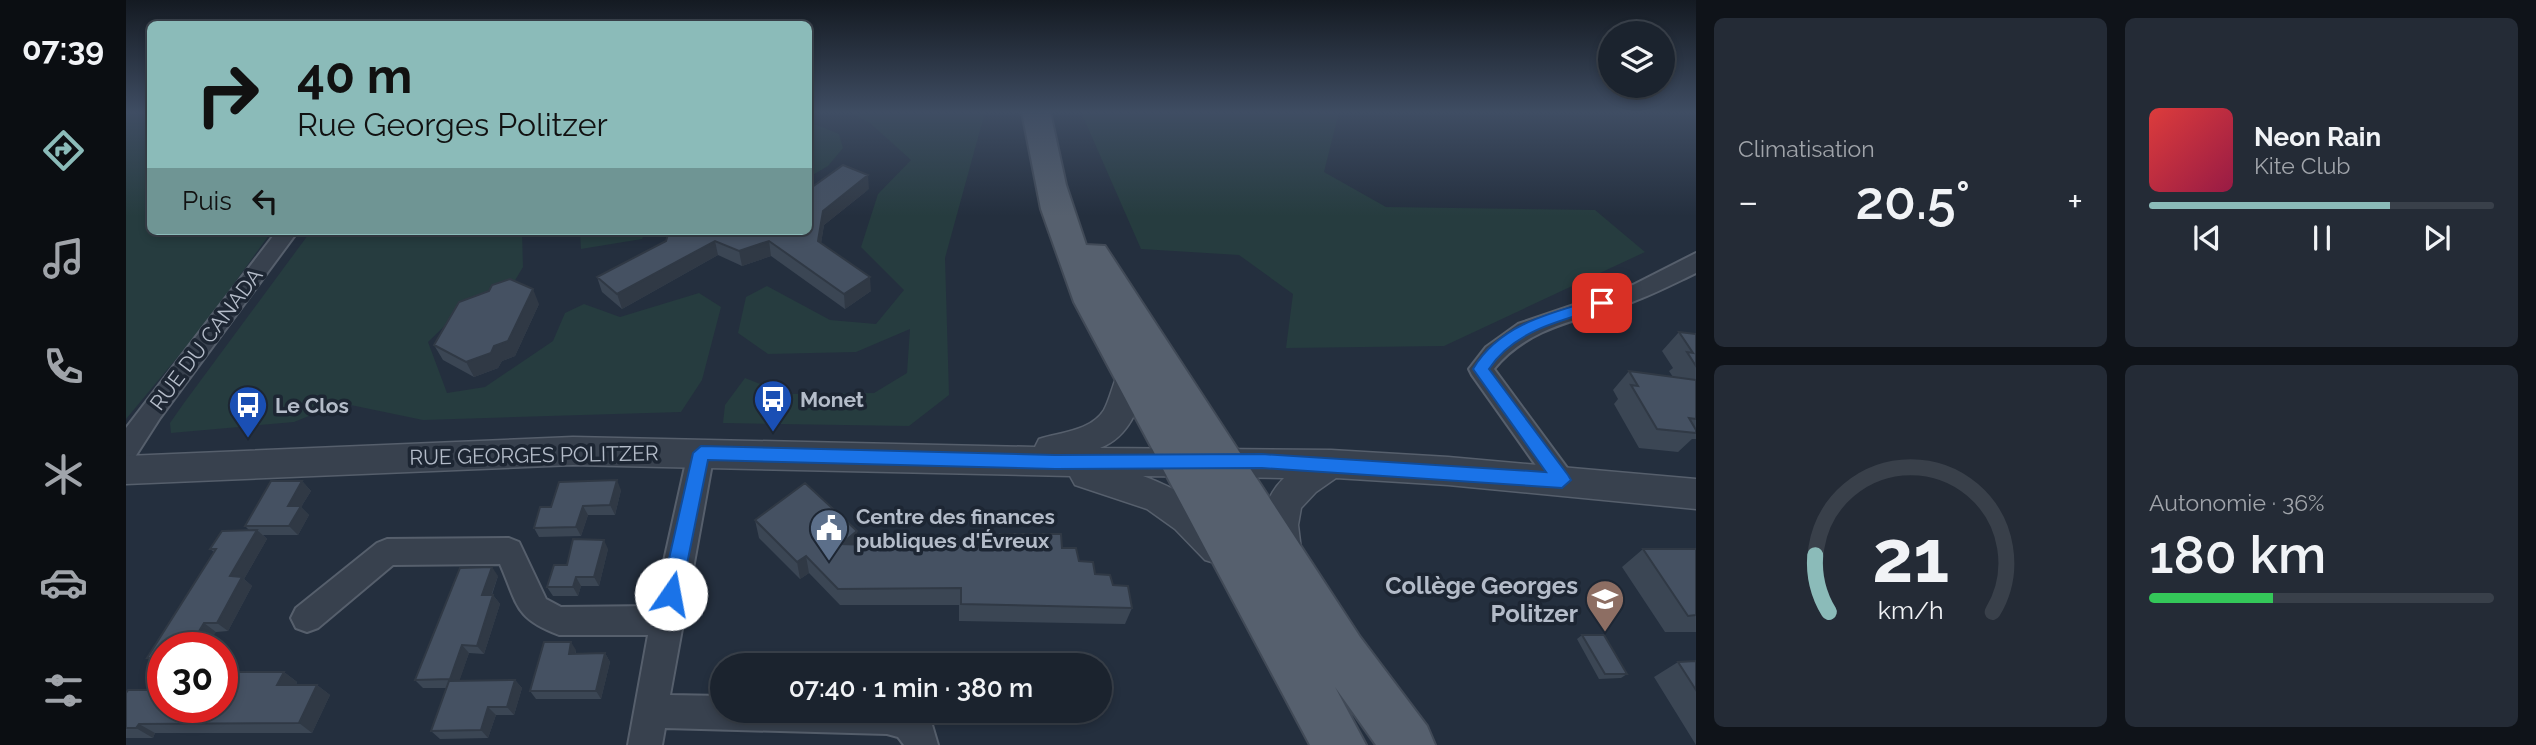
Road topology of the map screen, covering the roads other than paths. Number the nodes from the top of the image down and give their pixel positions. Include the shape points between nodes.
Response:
1 (1042, 147) edge
2 (1054, 190) junction
3 (285, 235) edge
4 (1696, 260) edge
5 (1132, 376) junction
6 (126, 450) edge
7 (701, 453) junction
8 (1006, 461) junction
9 (1179, 461) junction
10 (1223, 461) junction
11 (1331, 464) junction
12 (126, 470) edge
13 (1562, 480) junction
14 (1696, 494) edge
15 (1266, 571) junction
16 (307, 618) dead end
17 (666, 620) junction
18 (653, 711) junction
19 (645, 745) edge
20 (921, 745) edge
21 (1339, 745) edge
22 (1408, 745) edge

1 - 2 main road
2 - 5 main road via 1082,279
2 - 10 main road
3 - 6 street, RUE DU CANADA
4 - 13 street via 1693,266 1623,297 1512,336 1481,369
5 - 8 street via 1121,414 1089,442
5 - 9 main road
7 - 8 street, RUE GEORGES POLITZER
7 - 12 street, RUE GEORGES POLITZER via 573,452
7 - 17 street
8 - 9 street, RUE GEORGES POLITZER
8 - 15 street via 1132,485 1162,498
9 - 10 street, RUE GEORGES POLITZER
9 - 15 main road
10 - 11 street, RUE GEORGES POLITZER
10 - 15 main road
11 - 13 street, RUE GEORGES POLITZER
11 - 15 street via 1297,484 1284,505
13 - 14 street, RUE GEORGES POLITZER
15 - 21 main road
15 - 22 main road via 1342,654
16 - 17 street via 387,552 509,551 534,609 559,621
17 - 18 street
18 - 19 street
18 - 20 street via 887,717 918,730

